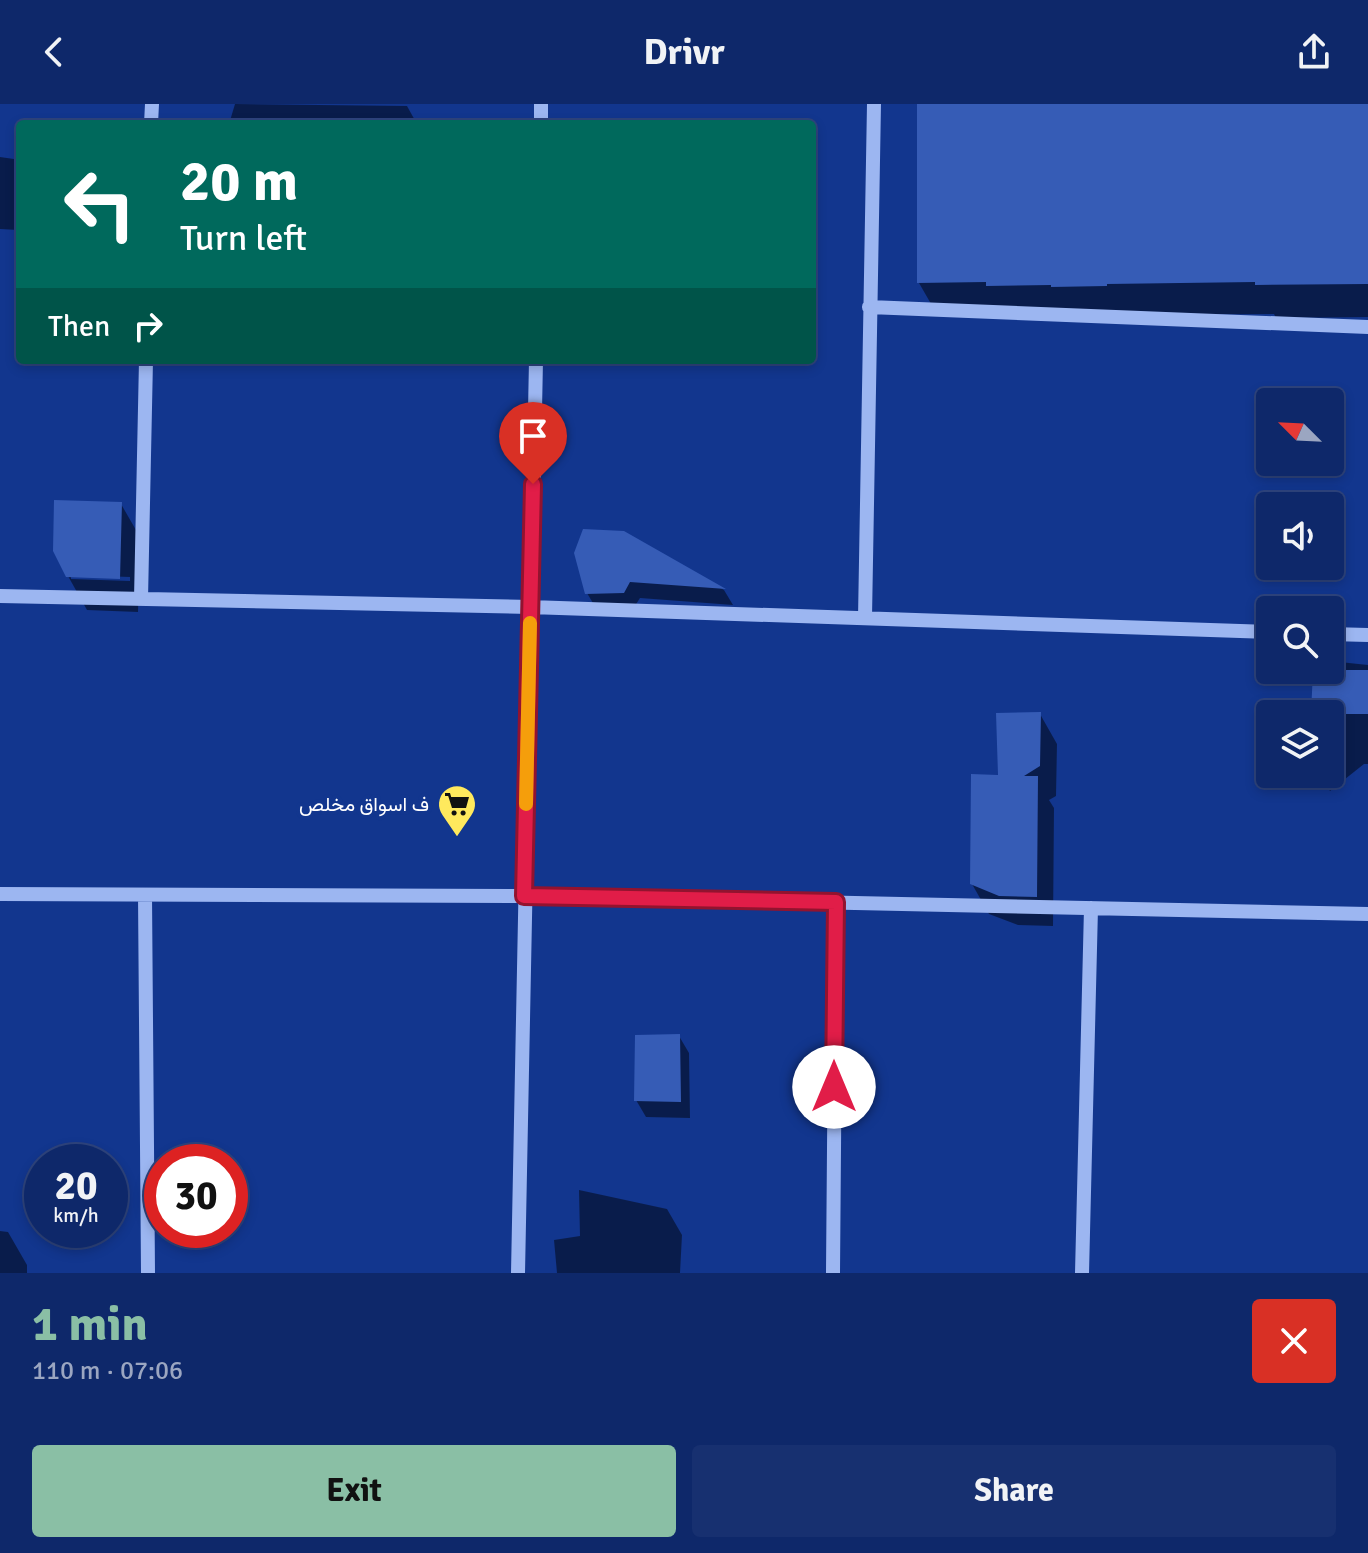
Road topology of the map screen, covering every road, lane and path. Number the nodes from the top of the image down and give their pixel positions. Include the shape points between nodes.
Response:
1 (874, 104) edge
2 (869, 307) junction
3 (1368, 327) edge
4 (146, 364) edge
5 (536, 364) edge
6 (0, 596) edge
7 (141, 599) junction
8 (530, 607) junction
9 (865, 618) junction
10 (1256, 632) edge
11 (1344, 634) edge
12 (1368, 635) edge
13 (0, 894) edge
14 (145, 895) junction
15 (524, 896) junction
16 (836, 902) junction
17 (1091, 908) junction
18 (1368, 914) edge
19 (148, 1273) edge
20 (518, 1273) edge
21 (833, 1273) edge
22 (1082, 1273) edge

1 - 2 street
2 - 3 street
2 - 9 street
4 - 7 street
5 - 8 street
6 - 7 street
7 - 8 street
8 - 9 street
8 - 15 street
9 - 10 street
11 - 12 street
13 - 14 street
14 - 15 street
14 - 19 street
15 - 16 street
15 - 20 street
16 - 17 street
16 - 21 street
17 - 18 street
17 - 22 street

